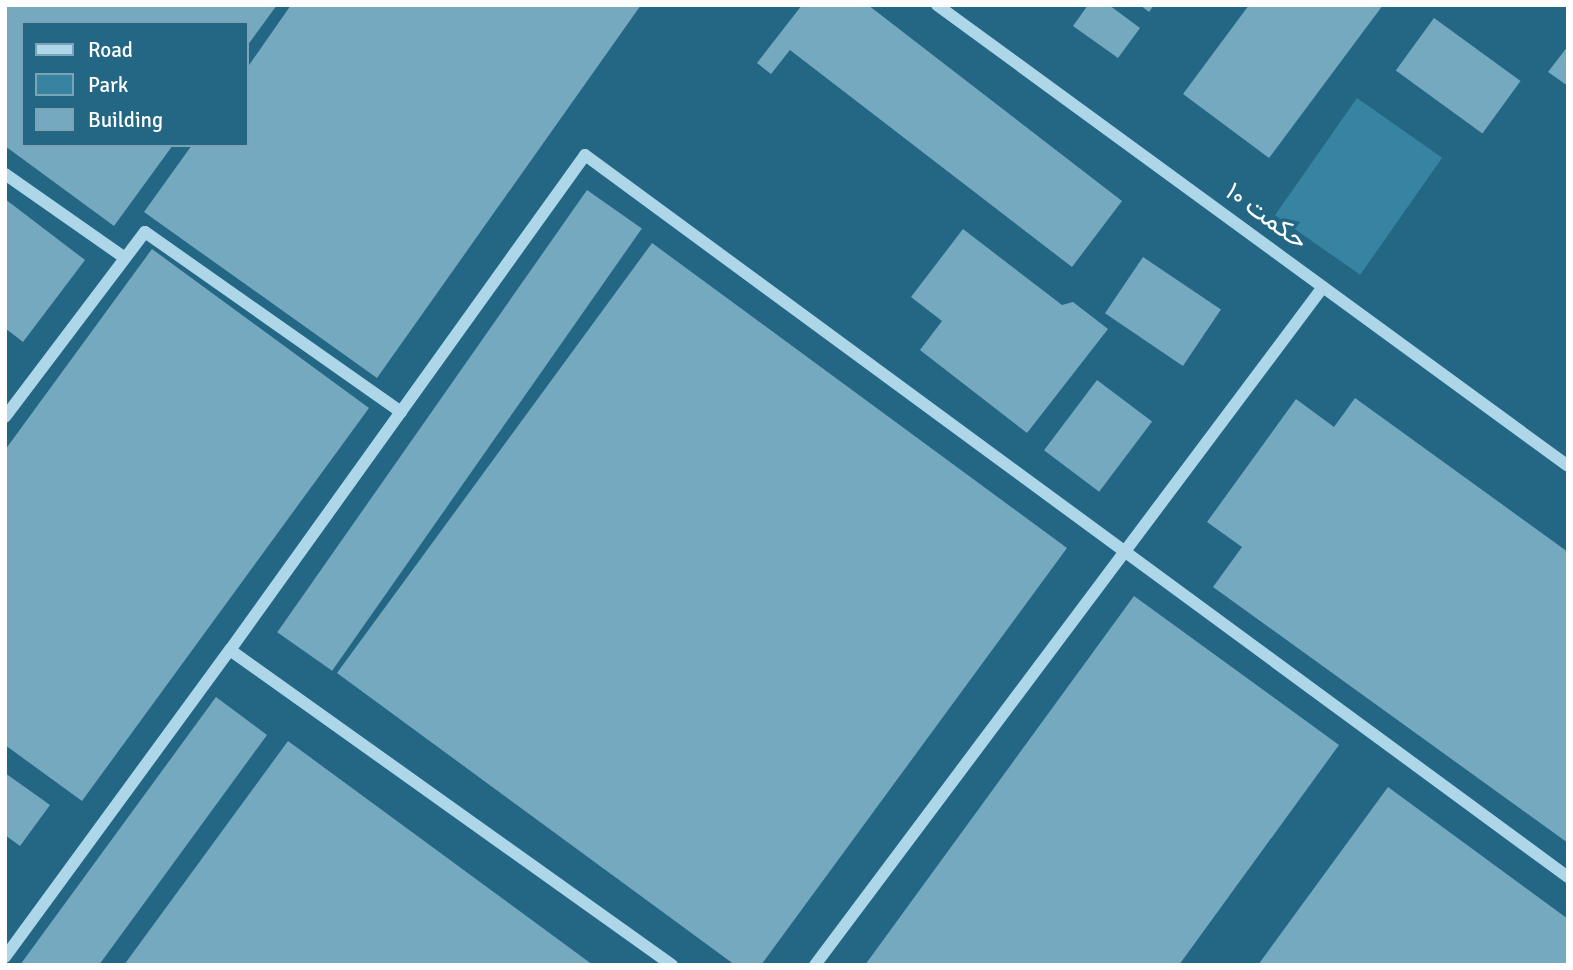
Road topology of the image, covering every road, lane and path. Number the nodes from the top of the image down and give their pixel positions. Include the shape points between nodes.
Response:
1 (937, 5) edge
2 (5, 174) edge
3 (125, 258) junction
4 (1323, 287) junction
5 (401, 412) junction
6 (5, 417) edge
7 (1568, 466) edge
8 (1123, 554) junction
9 (230, 650) junction
10 (1568, 877) edge
11 (5, 957) edge
12 (671, 965) edge
13 (815, 965) edge

1 - 4 street, حکمت ۱۰
2 - 3 street
3 - 5 street via 145,232
3 - 6 street
4 - 7 street, حکمت ۱۰
4 - 8 street
5 - 8 street via 585,155
5 - 9 street
8 - 10 street
8 - 13 street
9 - 11 street
9 - 12 street

